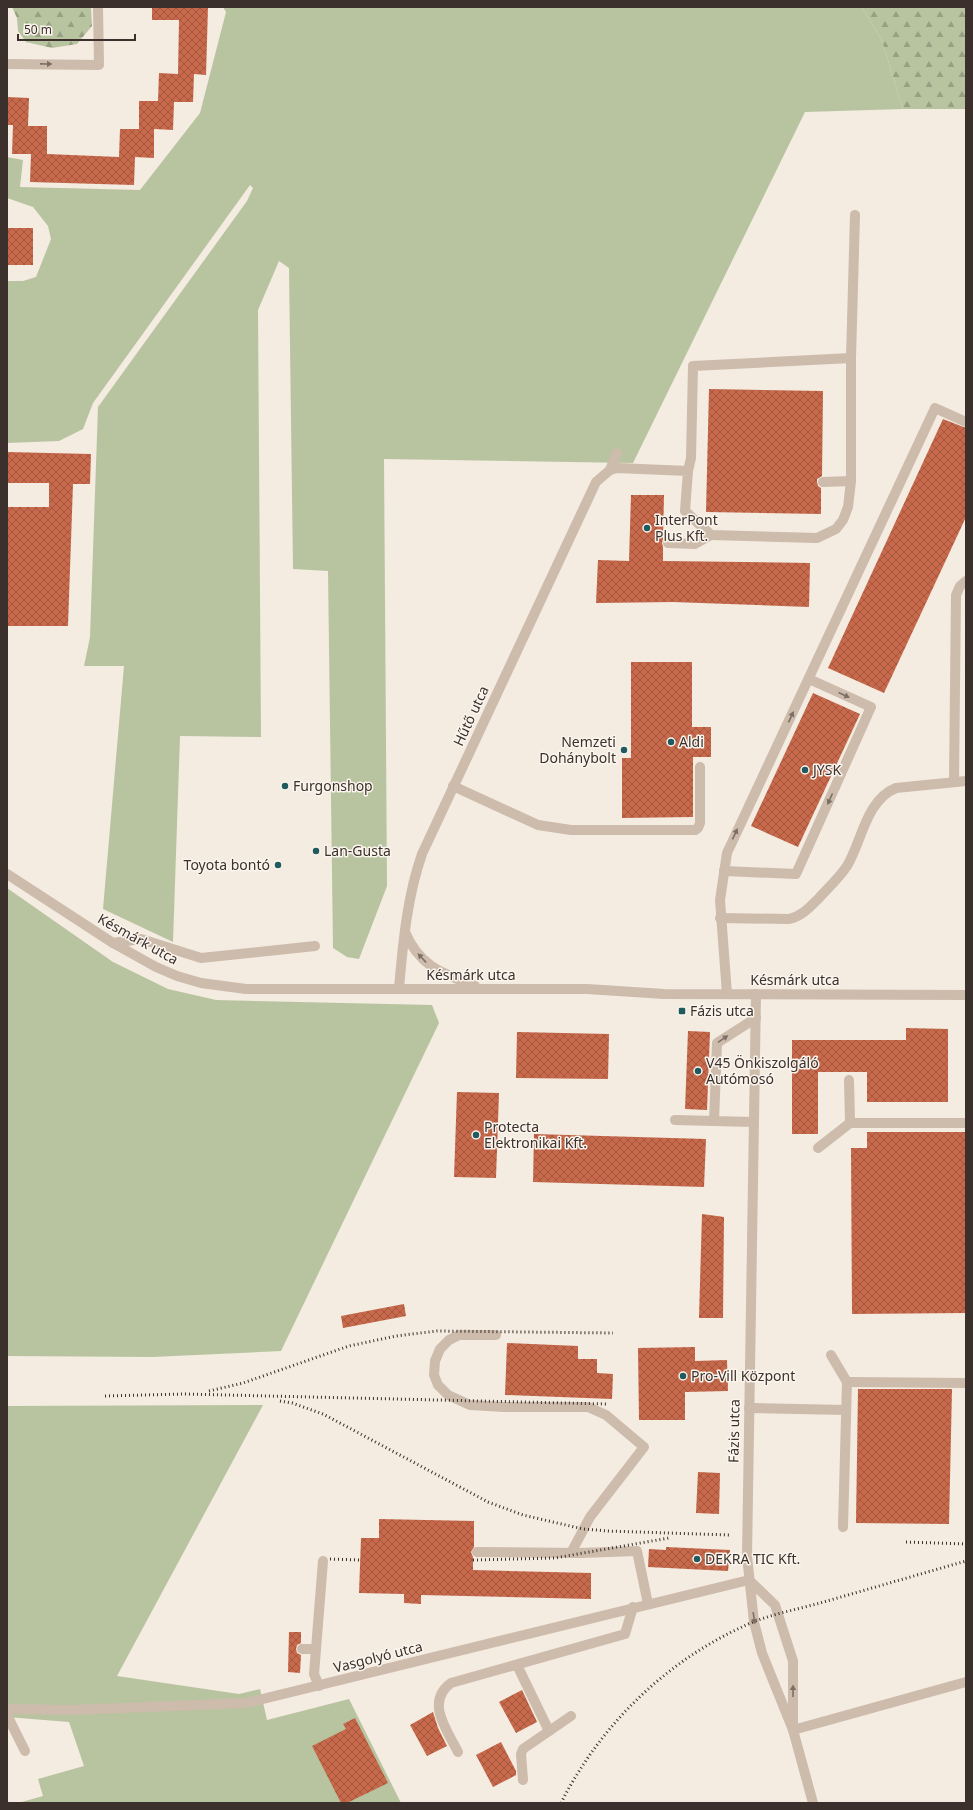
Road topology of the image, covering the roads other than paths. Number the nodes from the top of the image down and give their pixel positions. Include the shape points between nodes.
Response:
1 (98, 7) edge
2 (7, 64) edge
3 (855, 215) dead end
4 (851, 358) junction
5 (966, 422) edge
6 (617, 453) dead end
7 (610, 470) junction
8 (688, 470) junction
9 (851, 481) junction
10 (823, 482) dead end
11 (711, 535) junction
12 (668, 543) dead end
13 (966, 581) edge
14 (809, 679) junction
15 (700, 767) dead end
16 (954, 781) junction
17 (966, 781) edge
18 (453, 786) junction
19 (724, 871) junction
20 (7, 874) edge
21 (720, 918) junction
22 (404, 930) junction
23 (113, 943) junction
24 (315, 946) dead end
25 (399, 988) junction
26 (480, 989) junction
27 (727, 994) junction
28 (756, 994) junction
29 (966, 995) edge
30 (756, 1018) junction
31 (849, 1080) dead end
32 (675, 1120) dead end
33 (714, 1120) junction
34 (753, 1122) junction
35 (850, 1123) junction
36 (966, 1123) edge
37 (818, 1148) dead end
38 (496, 1335) dead end
39 (831, 1355) dead end
40 (847, 1382) junction
41 (966, 1383) edge
42 (749, 1408) junction
43 (846, 1410) junction
44 (843, 1527) dead end
45 (477, 1552) dead end
46 (571, 1553) junction
47 (323, 1561) dead end
48 (749, 1580) junction
49 (648, 1604) junction
50 (633, 1607) junction
51 (302, 1649) dead end
52 (316, 1649) junction
53 (517, 1665) junction
54 (966, 1682) edge
55 (319, 1686) junction
56 (7, 1709) edge
57 (7, 1715) edge
58 (571, 1716) dead end
59 (793, 1730) junction
60 (549, 1731) junction
61 (26, 1751) dead end
62 (458, 1752) dead end
63 (523, 1780) dead end
64 (813, 1803) edge

2 -> 1 street via 99,65
3 - 4 street
4 - 8 street via 693,366 691,458
4 - 9 street
5 - 14 street via 935,408
6 - 7 street
7 - 8 street
7 - 18 street, Hűtő utca via 596,482
8 - 11 street via 685,511
9 - 10 street
9 - 11 street via 848,507 843,520 836,529 817,538
11 - 12 street via 695,544
13 - 16 street via 956,595
19 -> 14 street via 727,853
14 -> 19 street via 871,707 796,874
15 - 18 street via 700,824 695,830 571,830 538,825
16 - 17 street
16 - 21 street via 896,788 883,796 873,809 848,865 837,880 799,916 789,919
18 - 22 street, Hűtő utca via 422,854 411,891
19 - 21 street
20 - 23 street, Késmárk utca
21 - 27 street
22 - 25 street, Hűtő utca
26 -> 22 street via 436,970 416,952
23 - 24 street via 141,939 201,958
23 - 25 street, Késmárk utca via 167,972 201,983 246,989
25 - 26 street, Késmárk utca
26 - 27 street, Késmárk utca via 587,989 664,994
27 - 28 street, Késmárk utca
28 - 29 street, Késmárk utca
28 - 30 street, Fázis utca
33 -> 30 street via 717,1043
30 - 34 street, Fázis utca
31 - 35 street
32 - 33 street
33 - 34 street
34 - 42 street, Fázis utca
35 - 36 street
35 - 37 street
38 - 46 street via 459,1335 440,1349 435,1361 434,1375 438,1385 448,1395 470,1405 588,1407 606,1415 644,1447 590,1517
39 - 40 street
40 - 41 street
40 - 43 street
42 - 43 street
42 - 48 street, Fázis utca
43 - 44 street
45 - 46 street
46 - 49 street via 636,1551
47 - 52 street
48 - 49 street, Vasgolyó utca
48 -> 59 street, Fázis utca via 754,1622 762,1653
59 -> 48 street via 793,1661 775,1605
49 - 50 street, Vasgolyó utca
50 - 53 street via 625,1634
50 - 55 street, Vasgolyó utca
51 - 52 street
52 - 55 street via 314,1674
53 - 60 street
53 - 62 street via 451,1683 443,1690 439,1700 439,1712
54 - 59 street
55 - 56 street, Vasgolyó utca via 246,1703 71,1710
57 - 61 street
58 - 60 street
59 - 64 street
60 - 63 street via 521,1754

